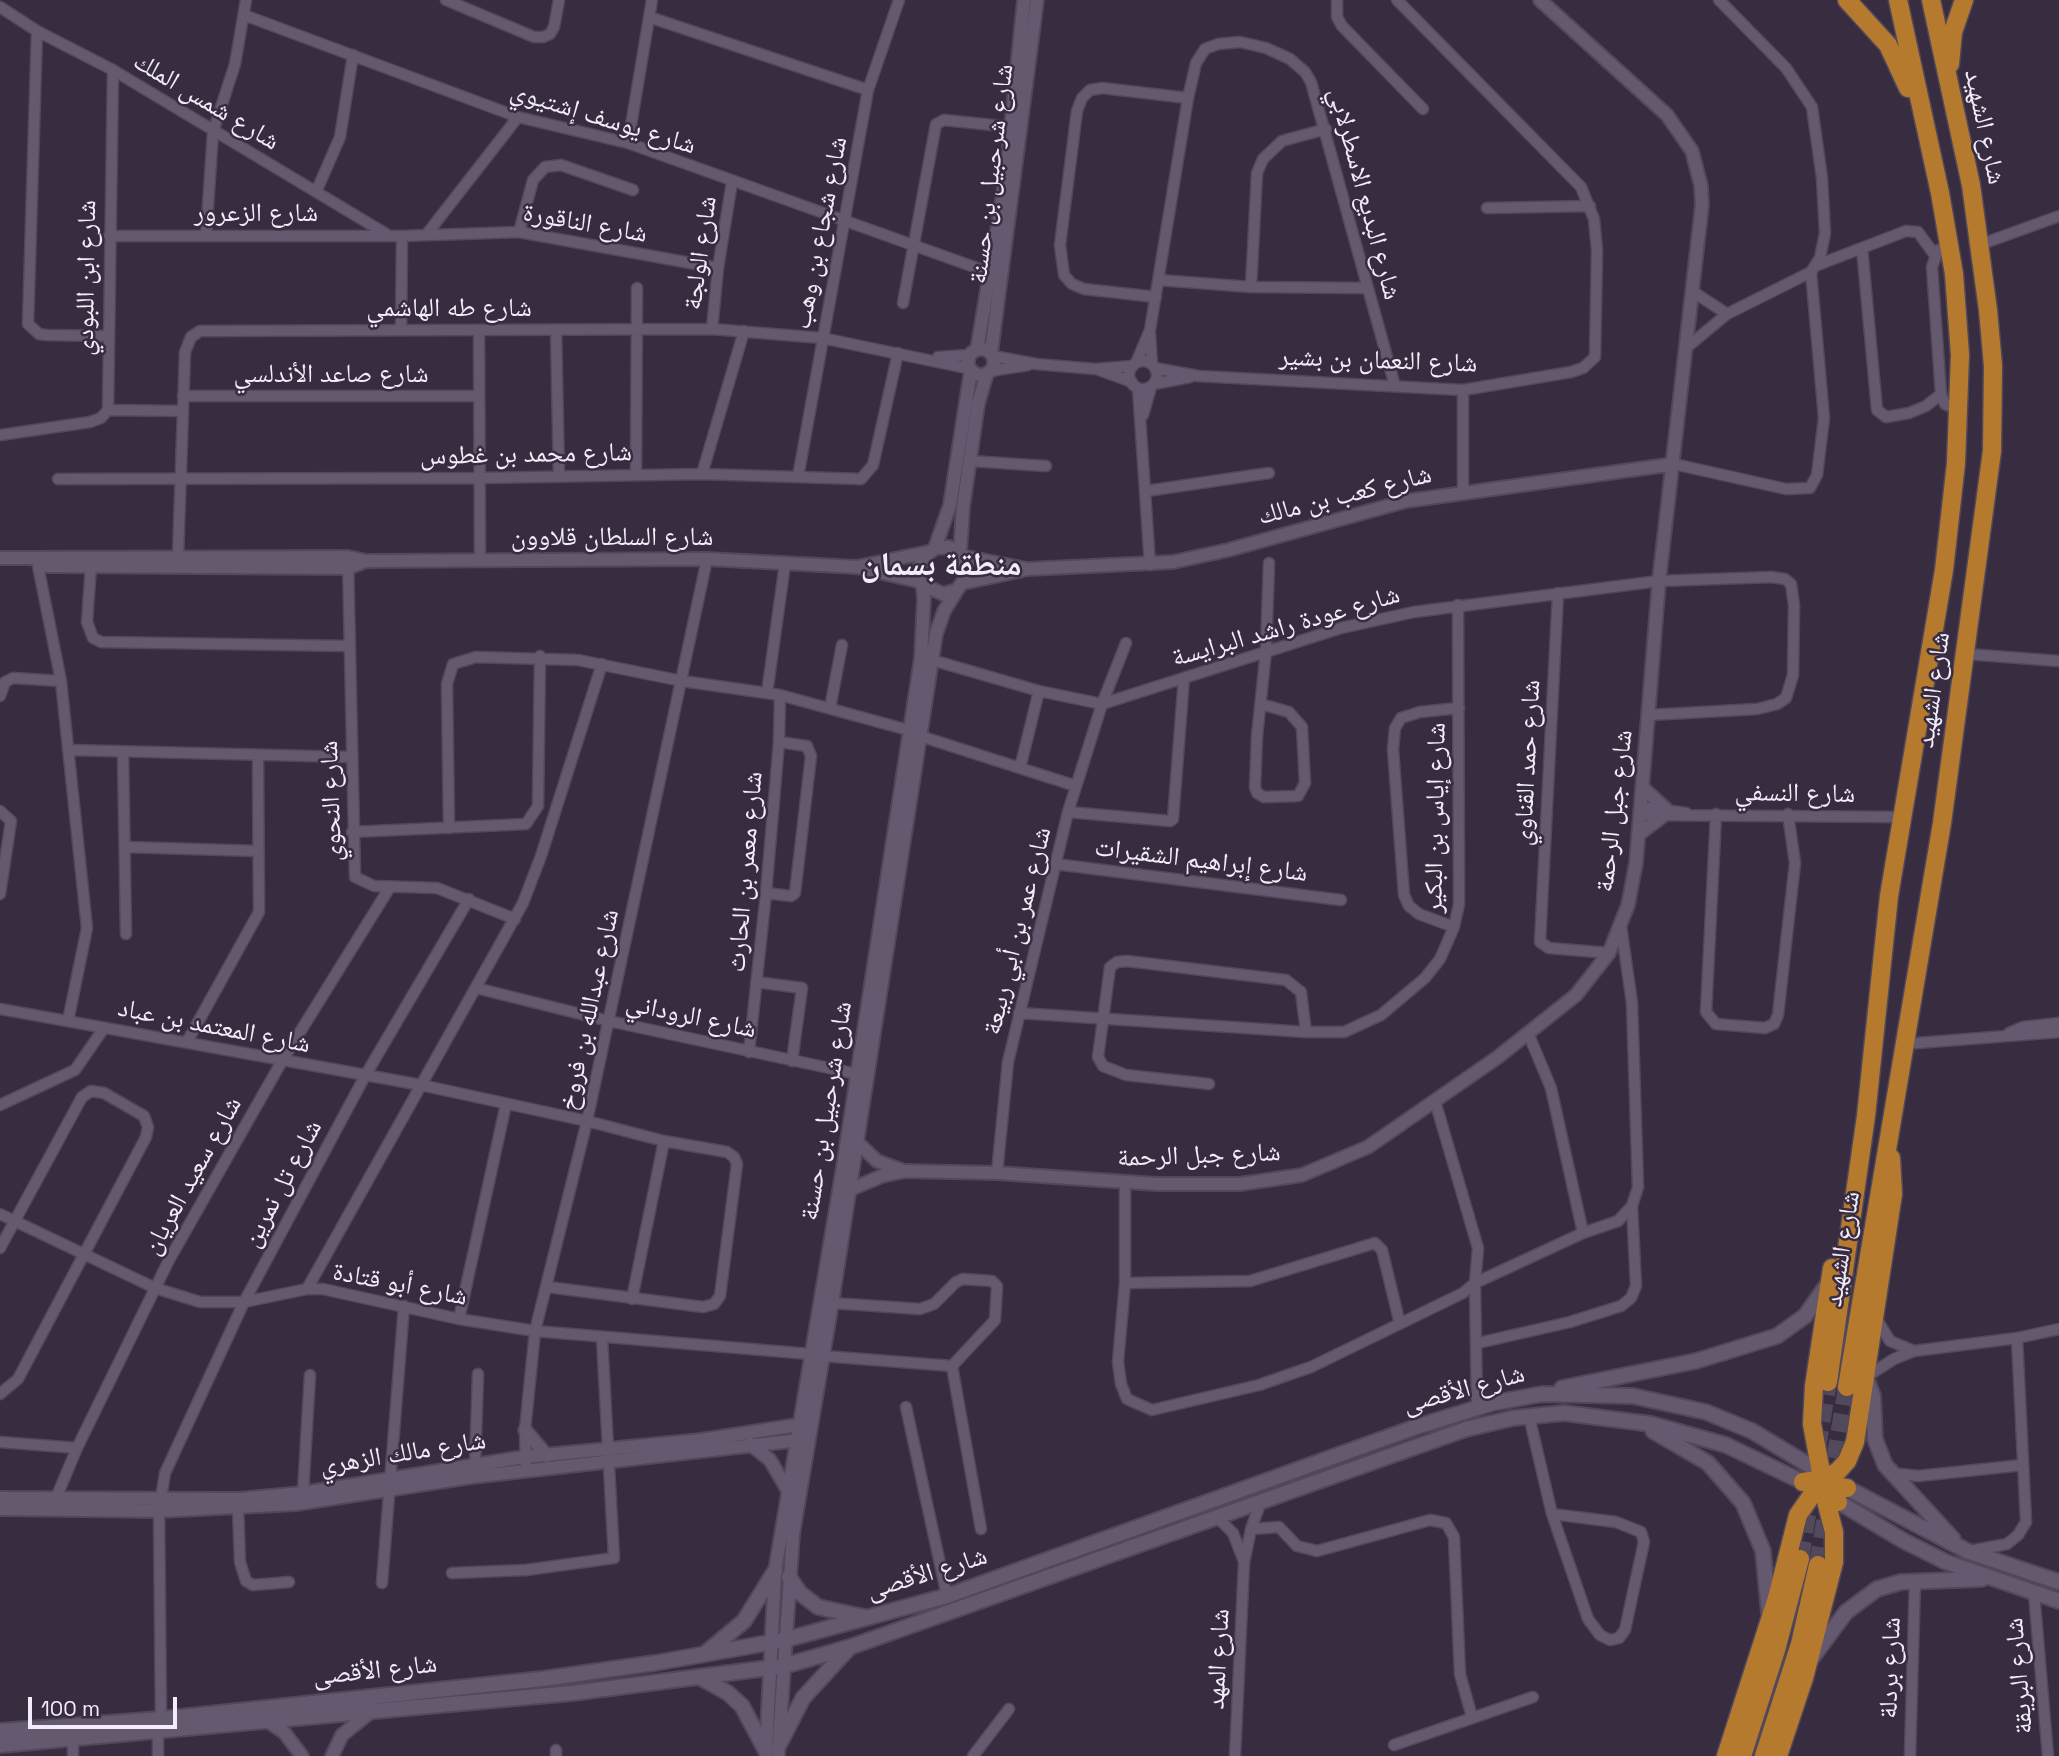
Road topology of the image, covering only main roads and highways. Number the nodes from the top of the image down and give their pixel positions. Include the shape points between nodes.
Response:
1 (1847, 0) edge
2 (1898, 0) edge
3 (1931, 0) edge
4 (1964, 0) edge
5 (1953, 102) junction
6 (1922, 117) junction
7 (1866, 1116) junction
8 (1887, 1144) junction
9 (1831, 1277) junction
10 (1866, 1378) junction
11 (1828, 1382) tunnel mouth
12 (1847, 1387) tunnel mouth
13 (1542, 1394) junction
14 (1626, 1420) junction
15 (1823, 1484) junction
16 (1964, 1549) junction
17 (1800, 1559) tunnel mouth
18 (1818, 1564) tunnel mouth
19 (775, 1571) road end
20 (789, 1577) road end
21 (1990, 1578) junction
22 (2059, 1582) edge
23 (2059, 1601) edge
24 (869, 1618) junction
25 (1769, 1622) junction
26 (850, 1647) junction
27 (702, 1656) junction
28 (1808, 1663) junction
29 (701, 1678) junction
30 (160, 1725) junction
31 (0, 1731) edge
32 (0, 1745) edge
33 (773, 1752) edge
34 (1726, 1756) edge
35 (1742, 1756) edge
36 (1765, 1756) edge
37 (1778, 1756) edge

1 - 6 highway via 1888,45
2 - 6 highway, شارع الشهيد
3 - 5 highway, شارع الشهيد
4 - 5 highway via 1950,55
5 - 8 highway, شارع الشهيد via 1970,185 1991,338 1993,423 1966,654
6 - 7 highway, شارع الشهيد via 1959,328 1958,410 1948,543 1885,927
7 - 9 highway via 1846,1168
7 - 11 highway, شارع الشهيد
8 - 10 highway via 1893,1194
8 - 12 highway, شارع الشهيد
9 - 13 main road via 1813,1308 1777,1336 1696,1361
9 - 15 highway via 1812,1406
10 - 15 highway via 1853,1448 1843,1466
10 - 16 main road via 1873,1396 1877,1448 1890,1473
13 - 15 main road, شارع الأقصى via 1633,1396 1682,1405 1752,1431
13 - 24 main road, شارع الأقصى via 1416,1427 947,1596
14 - 15 main road, شارع الأقصى via 1702,1437
14 - 25 main road via 1690,1450 1721,1475 1743,1503 1759,1535 1767,1567
14 - 26 main road, شارع الأقصى via 1564,1413 1466,1429
15 - 16 main road
15 - 21 main road via 1924,1552
15 - 25 highway via 1798,1515
15 - 28 highway via 1835,1532 1834,1562
16 - 22 main road
17 - 35 highway
18 - 36 highway via 1800,1644
19 - 27 main road via 744,1621
20 - 24 main road via 818,1607
21 - 23 main road
21 - 28 main road via 1889,1585 1856,1603
24 - 27 main road, شارع الأقصى
25 - 34 highway
26 - 29 main road, شارع الأقصى via 784,1665
26 - 33 main road via 803,1698
27 - 30 main road, شارع الأقصى
28 - 37 highway
29 - 30 main road, شارع الأقصى via 369,1713
29 - 33 main road via 742,1706
30 - 31 main road, شارع الأقصى
30 - 32 main road, شارع الأقصى

